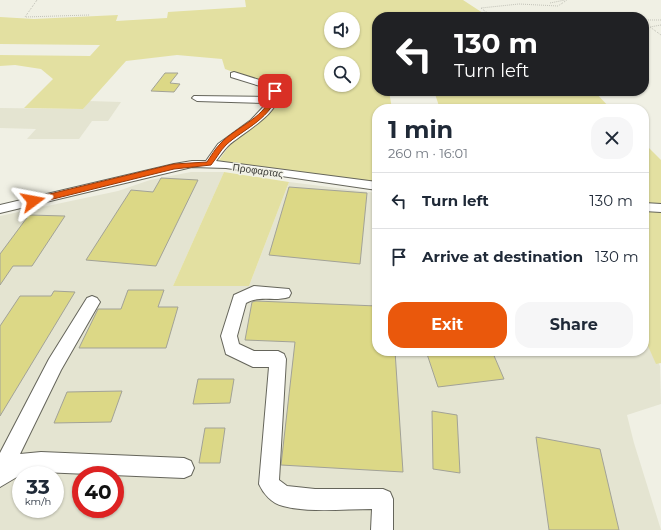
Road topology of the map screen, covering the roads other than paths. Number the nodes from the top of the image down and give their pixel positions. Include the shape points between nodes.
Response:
1 (234, 75) dead end
2 (197, 98) dead end
3 (274, 100) junction
4 (209, 164) junction
5 (372, 185) edge
6 (649, 207) edge
7 (661, 208) edge
8 (0, 209) edge
9 (284, 293) dead end
10 (92, 302) dead end
11 (184, 468) dead end
12 (0, 475) edge
13 (382, 530) edge

1 - 3 street via 263,84 275,91
2 - 3 street
3 - 4 street via 268,110 223,145
4 - 5 street, Προφαρτας
4 - 8 street, Προφαρτας via 174,167
6 - 7 street
9 - 13 street via 254,292 239,299 229,336 232,349 253,359 278,359 269,484 283,496 315,499 383,498
10 - 12 street via 52,370
11 - 12 street via 42,462 19,464

